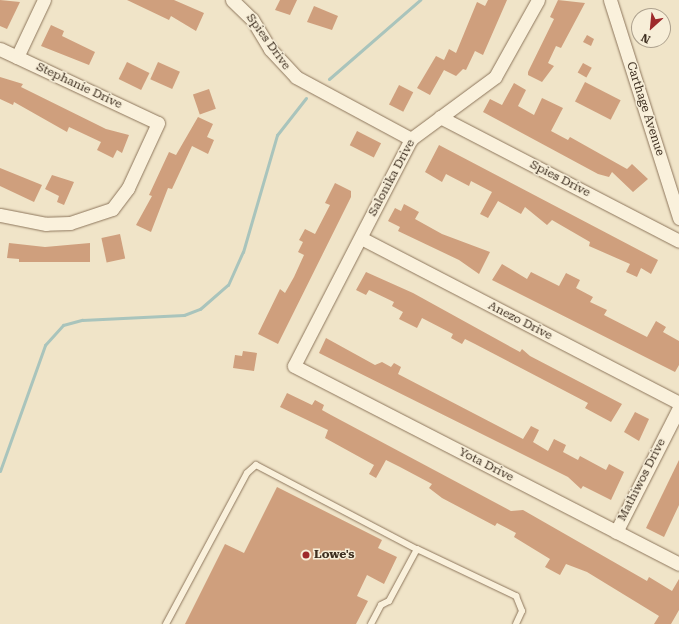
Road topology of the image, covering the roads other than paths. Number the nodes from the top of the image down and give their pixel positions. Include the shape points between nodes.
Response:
1 (44, 0) edge
2 (232, 0) edge
3 (538, 0) edge
4 (610, 0) edge
5 (0, 49) edge
6 (17, 57) junction
7 (440, 117) junction
8 (411, 139) junction
9 (0, 215) edge
10 (679, 218) edge
11 (361, 238) junction
12 (679, 241) edge
13 (294, 366) joint
14 (679, 403) edge
15 (679, 408) edge
16 (616, 532) junction
17 (418, 550) junction
18 (679, 564) edge
19 (166, 624) edge
20 (371, 624) edge
21 (516, 624) edge

1 - 6 street
2 - 8 street, Spies Drive via 252,19 278,60 296,77
3 - 7 street, Salonika Drive via 500,71
4 - 10 street, Carthage Avenue
5 - 6 street, Stephanie Drive
6 - 9 street, Stephanie Drive via 158,123 128,188 112,208 70,223 46,224
7 - 8 street, Salonika Drive
7 - 12 street, Spies Drive
8 - 11 street, Salonika Drive
11 - 13 street, Salonika Drive
11 - 14 street, Anezo Drive
13 - 16 street, Yota Drive
15 - 16 street, Mathiwos Drive
16 - 18 street, Yota Drive
17 - 19 lane via 256,465 247,473
17 - 20 lane
17 - 21 lane via 516,596 522,611

